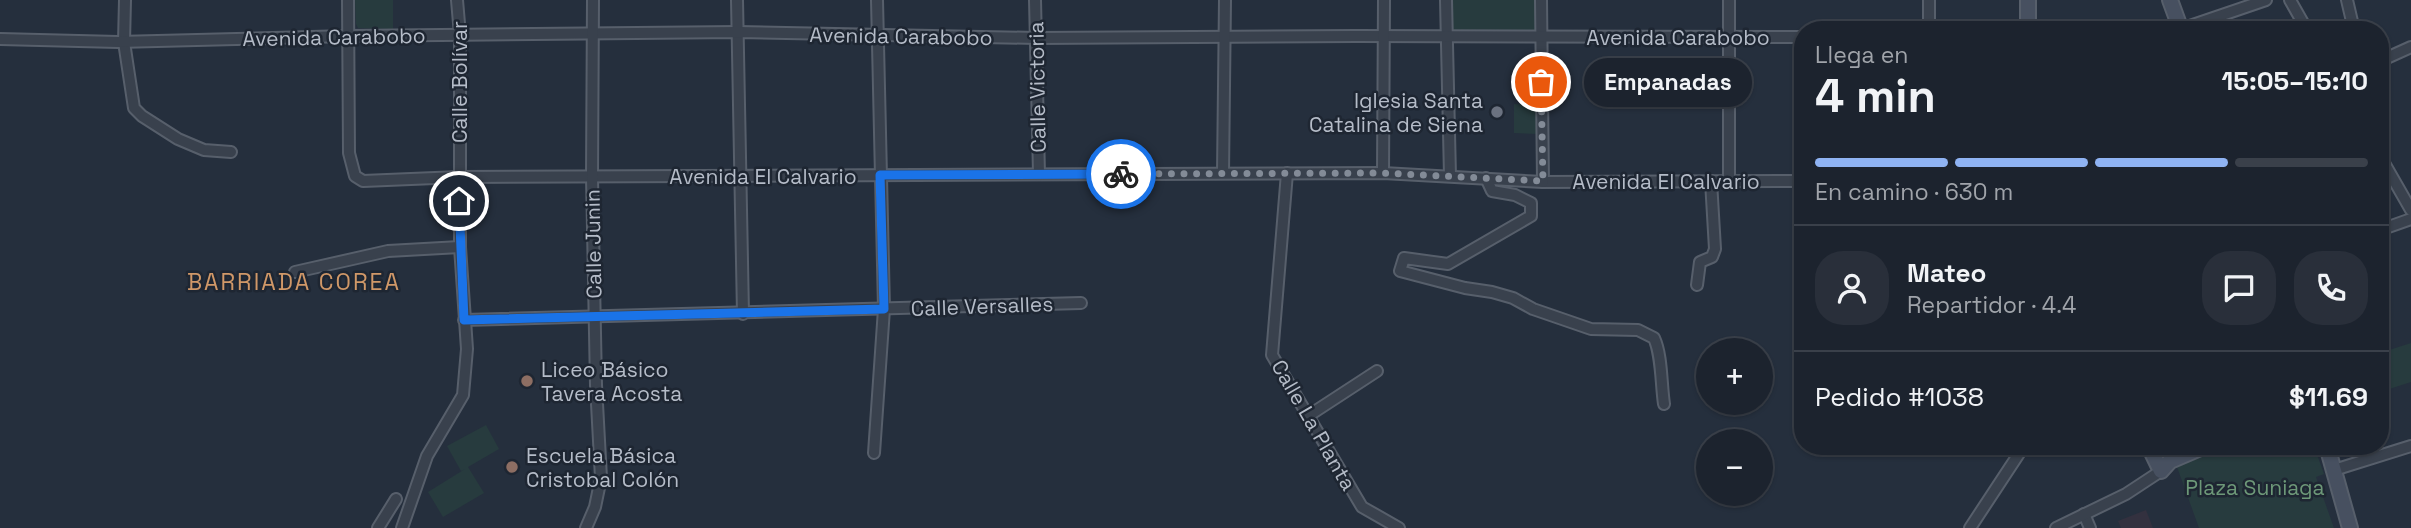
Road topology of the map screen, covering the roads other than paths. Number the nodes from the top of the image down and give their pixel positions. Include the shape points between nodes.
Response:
1 (125, 0) edge
2 (348, 0) edge
3 (457, 0) edge
4 (593, 0) edge
5 (737, 0) edge
6 (877, 0) edge
7 (1035, 0) edge
8 (1225, 0) edge
9 (1384, 0) edge
10 (1446, 0) edge
11 (1541, 0) edge
12 (1729, 0) edge
13 (1929, 0) edge
14 (2028, 0) edge
15 (2170, 0) edge
16 (2266, 0) edge
17 (2290, 0) edge
18 (2347, 0) edge
19 (1929, 21) edge
20 (2028, 21) edge
21 (2178, 21) edge
22 (2206, 21) edge
23 (2302, 21) edge
24 (2352, 21) edge
25 (593, 33) junction
26 (738, 33) junction
27 (460, 35) junction
28 (348, 36) junction
29 (1225, 36) junction
30 (1384, 36) junction
31 (878, 37) junction
32 (1541, 37) junction
33 (1729, 37) junction
34 (1794, 37) edge
35 (1036, 38) junction
36 (1446, 38) junction
37 (0, 39) edge
38 (124, 42) junction
39 (2411, 47) edge
40 (2389, 57) edge
41 (231, 152) dead end
42 (2389, 172) edge
43 (1223, 173) junction
44 (1287, 173) junction
45 (1383, 173) junction
46 (1039, 174) junction
47 (880, 175) junction
48 (742, 176) junction
49 (1450, 176) junction
50 (459, 177) junction
51 (592, 177) junction
52 (1486, 178) junction
53 (1543, 181) junction
54 (1711, 181) junction
55 (1729, 181) junction
56 (1794, 181) edge
57 (2411, 210) edge
58 (2411, 219) edge
59 (2389, 227) edge
60 (460, 247) junction
61 (295, 272) dead end
62 (1697, 285) dead end
63 (1081, 303) dead end
64 (884, 309) junction
65 (743, 314) junction
66 (595, 318) junction
67 (464, 320) junction
68 (1377, 371) dead end
69 (1664, 404) dead end
70 (1308, 415) junction
71 (2411, 446) edge
72 (874, 453) dead end
73 (2389, 453) edge
74 (2018, 455) edge
75 (2153, 455) edge
76 (2184, 455) edge
77 (2330, 455) edge
78 (2382, 455) edge
79 (2334, 470) junction
80 (2161, 471) junction
81 (396, 499) dead end
82 (2084, 514) junction
83 (378, 528) edge
84 (402, 528) edge
85 (586, 528) edge
86 (1399, 528) edge
87 (1970, 528) edge
88 (2056, 528) edge
89 (2090, 528) edge
90 (2350, 528) edge

1 - 38 street
2 - 28 street
3 - 27 street, Calle Bolívar
4 - 25 street, Calle Junin
5 - 26 street
6 - 31 street
7 - 35 street, Calle Victoria
8 - 29 street
9 - 30 street
10 - 36 street
11 - 32 street
12 - 33 street
13 - 19 street
14 - 20 main road
15 - 21 main road
16 - 22 street
17 - 23 street
18 - 24 street
25 - 26 street, Avenida Carabobo
25 - 27 street, Avenida Carabobo
25 - 51 street, Calle Junin
26 - 31 street, Avenida Carabobo
26 - 48 street
27 - 28 street, Avenida Carabobo
27 - 50 street, Calle Bolívar
28 - 38 street, Avenida Carabobo
28 - 50 street, Avenida El Calvario via 349,153 355,176 363,181
29 - 30 street, Avenida Carabobo
29 - 35 street, Avenida Carabobo
29 - 43 street
30 - 36 street, Avenida Carabobo
30 - 45 street
31 - 35 street, Avenida Carabobo
31 - 47 street
32 - 33 street, Avenida Carabobo
32 - 36 street, Avenida Carabobo
32 - 53 street
33 - 34 street, Avenida Carabobo
33 - 55 street
35 - 46 street, Calle Victoria
36 - 49 street
37 - 38 street, Avenida Carabobo
38 - 41 street via 134,108 178,139 204,150
39 - 40 street
42 - 57 street
43 - 44 street, Avenida El Calvario
43 - 46 street, Avenida El Calvario
44 - 45 street, Avenida El Calvario
44 - 70 street, Calle La Planta via 1272,355
45 - 49 street, Avenida El Calvario
46 - 47 street, Avenida El Calvario
47 - 48 street, Avenida El Calvario
47 - 64 street
48 - 51 street, Avenida El Calvario
48 - 65 street
49 - 52 street, Avenida El Calvario
50 - 51 street, Avenida El Calvario
50 - 60 street, Calle Bolívar
51 - 66 street, Calle Junin
52 - 53 street, Avenida El Calvario
52 - 69 street via 1492,191 1531,203 1531,216 1448,264 1404,258 1400,271 1513,298 1591,329 1638,330 1654,338
53 - 54 street, Avenida El Calvario
54 - 55 street, Avenida El Calvario
54 - 62 street via 1715,249 1712,257 1700,262
55 - 56 street, Avenida El Calvario
58 - 59 street
60 - 61 street via 388,251
60 - 67 street, Calle Bolívar
63 - 64 street, Calle Versalles
64 - 65 street, Calle Versalles
64 - 72 street
65 - 66 street, Calle Versalles
66 - 67 street, Calle Versalles
66 - 85 street, Calle Junin via 601,478
67 - 84 street, Calle Bolívar via 463,396 427,456
68 - 70 street
70 - 86 street, Calle La Planta via 1362,507
71 - 73 street
74 - 87 street
75 - 80 main road
76 - 80 main road
77 - 79 main road
78 - 79 street
79 - 90 main road
80 - 82 street
81 - 83 street
82 - 88 street
82 - 89 street

